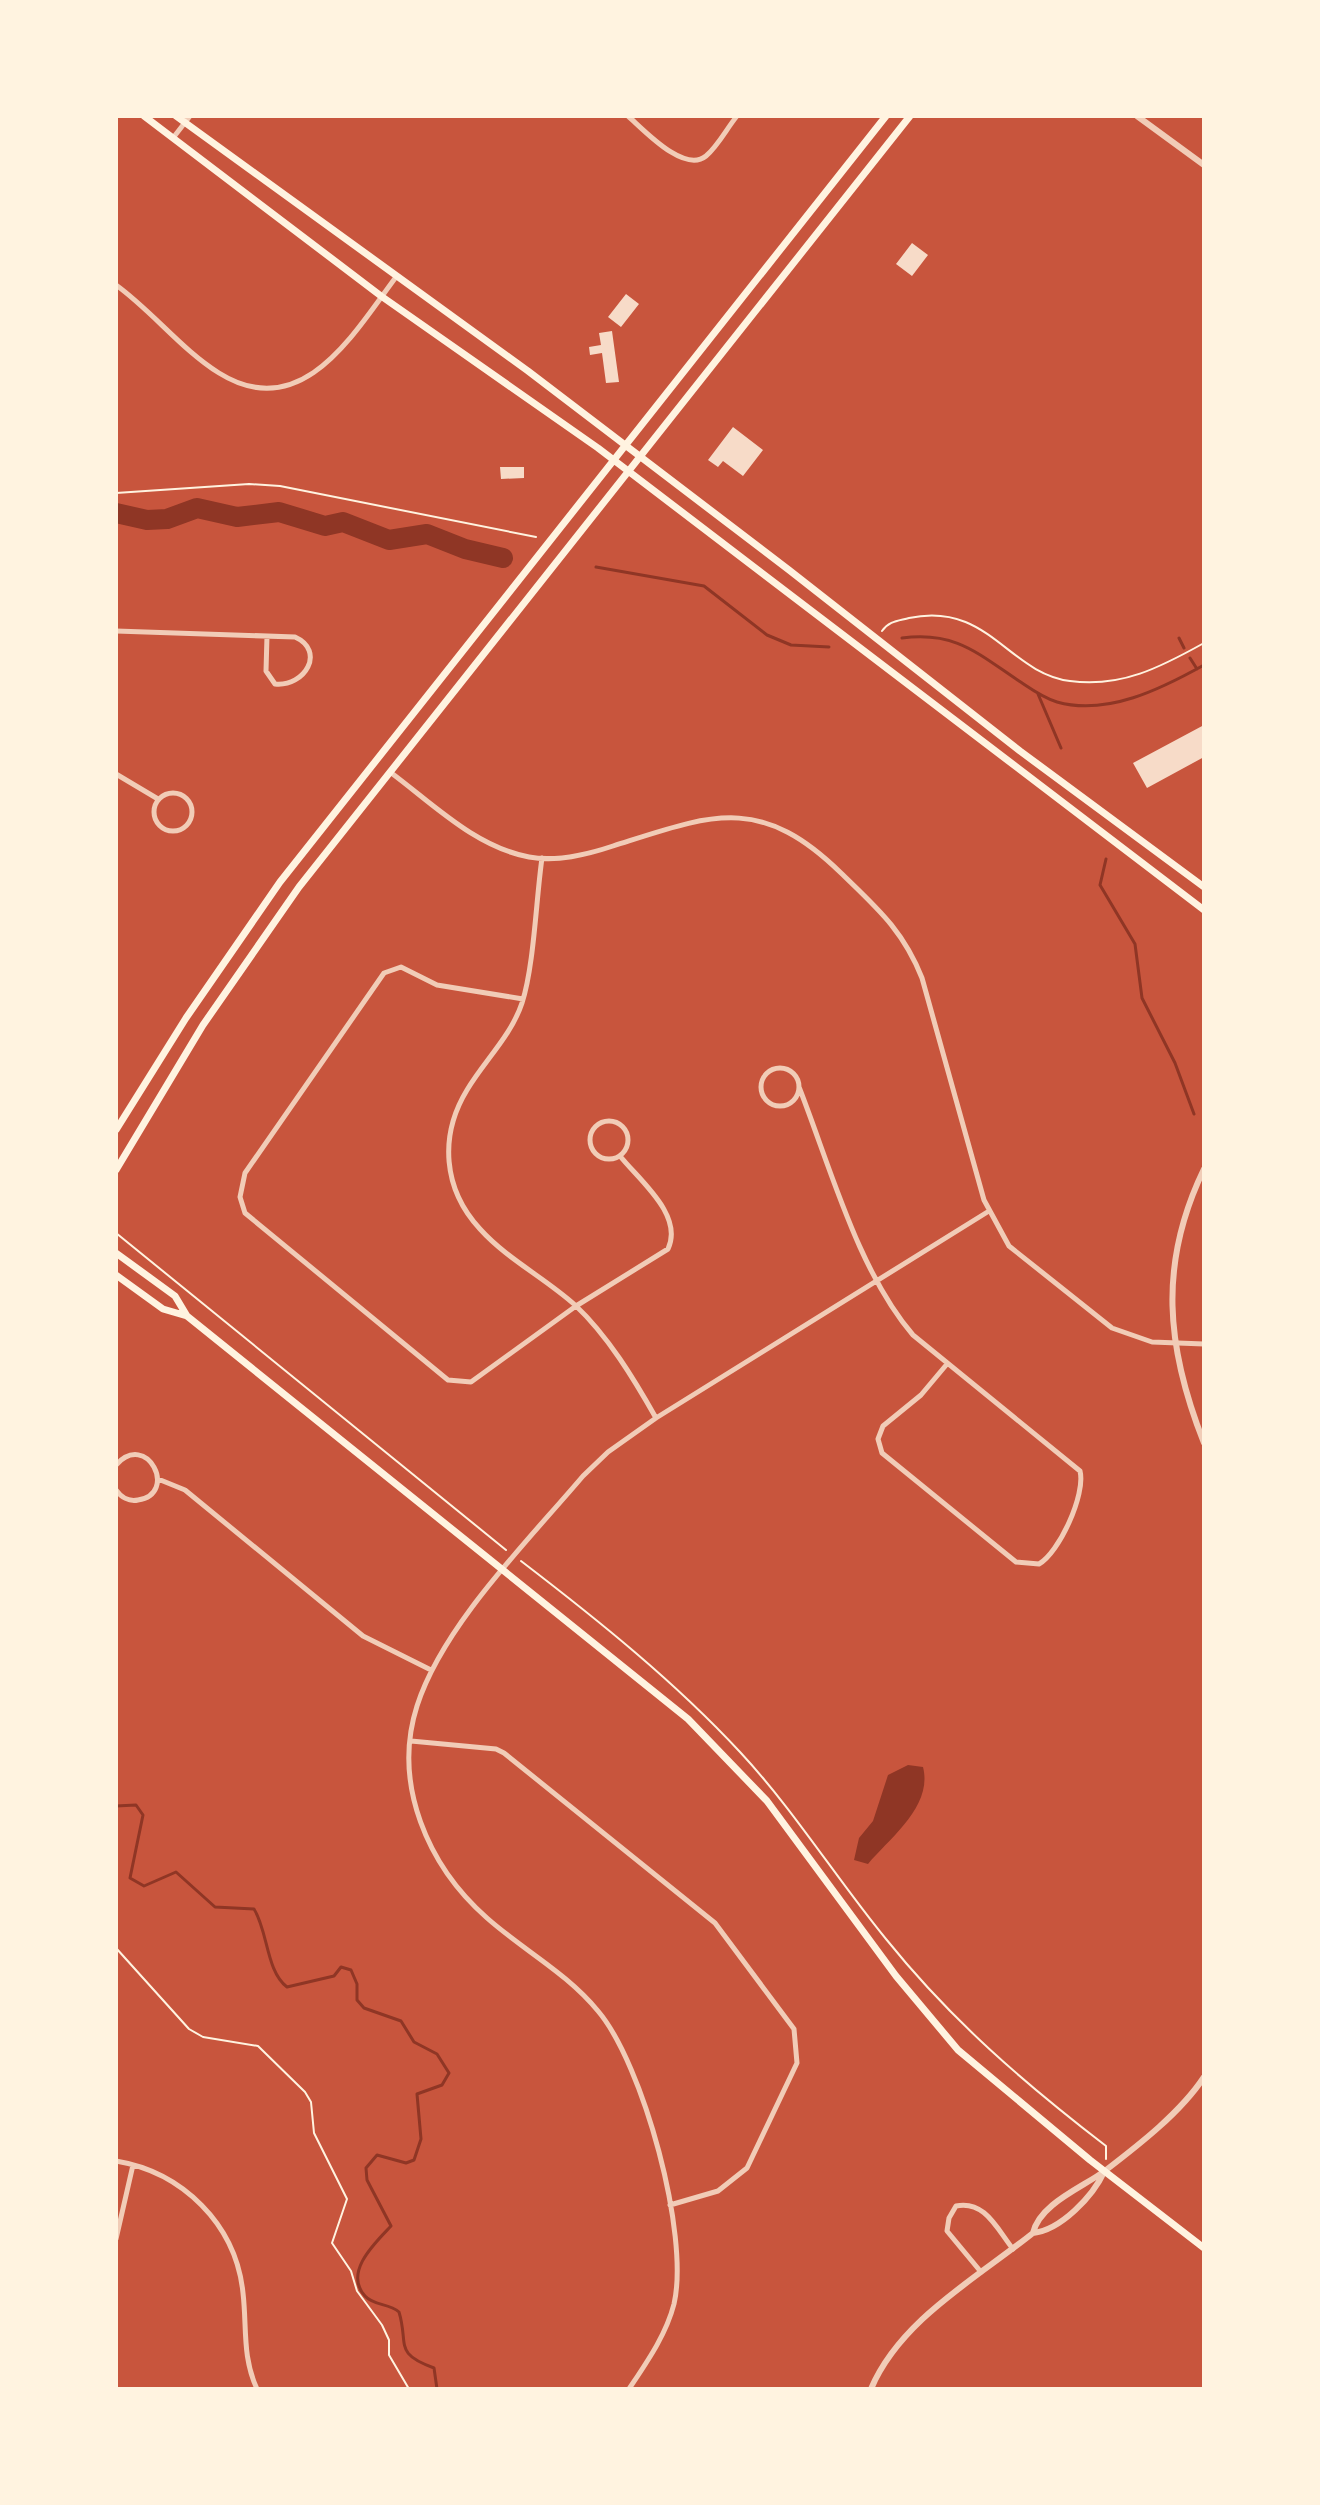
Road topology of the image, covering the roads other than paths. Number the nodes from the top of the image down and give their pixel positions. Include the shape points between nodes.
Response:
1 (144, 116) edge
2 (176, 116) edge
3 (628, 116) edge
4 (737, 116) edge
5 (886, 116) edge
6 (910, 116) edge
7 (1137, 116) edge
8 (188, 120) edge
9 (173, 138) junction
10 (1204, 165) edge
11 (396, 277) junction
12 (116, 285) edge
13 (381, 296) junction
14 (625, 445) junction
15 (641, 457) junction
16 (613, 460) junction
17 (628, 472) junction
18 (116, 631) edge
19 (267, 636) junction
20 (390, 772) junction
21 (116, 774) edge
22 (158, 799) junction
23 (542, 858) junction
24 (1204, 887) edge
25 (1204, 910) edge
26 (523, 999) junction
27 (799, 1087) junction
28 (116, 1130) edge
29 (620, 1156) junction
30 (1204, 1169) edge
31 (116, 1170) edge
32 (989, 1211) junction
33 (116, 1253) edge
34 (116, 1275) edge
35 (875, 1282) junction
36 (576, 1306) junction
37 (187, 1316) junction
38 (1174, 1344) junction
39 (1204, 1344) edge
40 (947, 1364) junction
41 (656, 1418) junction
42 (1204, 1443) edge
43 (116, 1465) edge
44 (158, 1479) junction
45 (116, 1490) edge
46 (503, 1570) junction
47 (431, 1670) junction
48 (411, 1741) junction
49 (1204, 2077) edge
50 (116, 2161) edge
51 (133, 2165) junction
52 (1104, 2172) junction
53 (670, 2205) junction
54 (1033, 2233) junction
55 (116, 2239) edge
56 (1204, 2248) edge
57 (1013, 2249) junction
58 (982, 2273) junction
59 (257, 2389) edge
60 (629, 2389) edge
61 (871, 2389) edge

1 - 9 main road
2 - 8 main road
3 - 4 street via 672,153 690,160 706,156
5 - 14 main road
6 - 15 main road
7 - 10 street
8 - 9 street
8 - 11 main road
9 - 13 main road
11 - 13 street
11 - 14 main road
12 - 13 street via 218,373 258,387 311,378 338,354
13 - 16 main road
14 - 15 main road
14 - 16 main road
15 - 17 main road
15 - 24 main road via 917,673
16 - 17 main road
16 - 28 main road via 280,882
17 - 20 main road
17 - 25 main road
18 - 19 street
19 - 19 street via 266,671 275,684 300,679 310,653 304,641
20 - 23 street via 476,837
20 - 31 main road via 299,887 203,1025
21 - 22 street
22 - 22 street via 154,813 160,826 177,831 189,823 193,809 185,796 173,792
23 - 26 street
23 - 32 street via 590,853 718,816 780,827 818,850 898,929 910,948
26 - 36 street via 507,1034 456,1112 449,1137 450,1173 463,1209 482,1232
26 - 36 street via 437,985 401,967 384,973 245,1173 240,1197 252,1221 448,1380 471,1382
27 - 27 street via 793,1074 778,1068 765,1075 761,1088 767,1101 783,1106
27 - 35 street
29 - 29 street via 627,1147 626,1130 615,1122 600,1123 591,1136 594,1151 606,1159
29 - 36 street via 669,1218 670,1243 661,1254
30 - 38 street via 1171,1267
32 - 35 street
32 - 38 street via 1009,1246 1099,1320 1125,1334
33 - 37 main road via 175,1296
34 - 37 main road via 163,1309
35 - 40 street via 913,1335
35 - 41 street
36 - 41 street via 609,1345
37 - 46 main road
38 - 39 street
38 - 42 street
40 - 40 street via 921,1395 883,1426 878,1439 882,1453 1016,1562 1039,1564 1054,1552 1078,1499 1080,1471
41 - 46 street via 583,1476
43 - 44 street via 130,1456 143,1457
44 - 45 street via 151,1494 140,1500
44 - 47 street via 185,1490 363,1636
46 - 47 street
46 - 52 main road via 688,1719 727,1757 767,1801 938,2029 981,2072
47 - 48 street via 416,1708
48 - 53 street via 412,1790 430,1847 444,1872 486,1917 579,1990 609,2025 640,2093
48 - 53 street via 504,1753 715,1923 794,2029 797,2063 747,2168 718,2191
49 - 52 street via 1182,2105
50 - 51 street
51 - 55 street
51 - 59 street via 177,2183 221,2229 240,2275 245,2352
52 - 54 street via 1035,2222
52 - 54 street via 1096,2191 1045,2231
52 - 56 main road
53 - 60 street via 678,2255 674,2302 662,2335
54 - 57 street
57 - 58 street
57 - 58 street via 980,2207 956,2206 947,2231
58 - 61 street via 910,2331 891,2352

